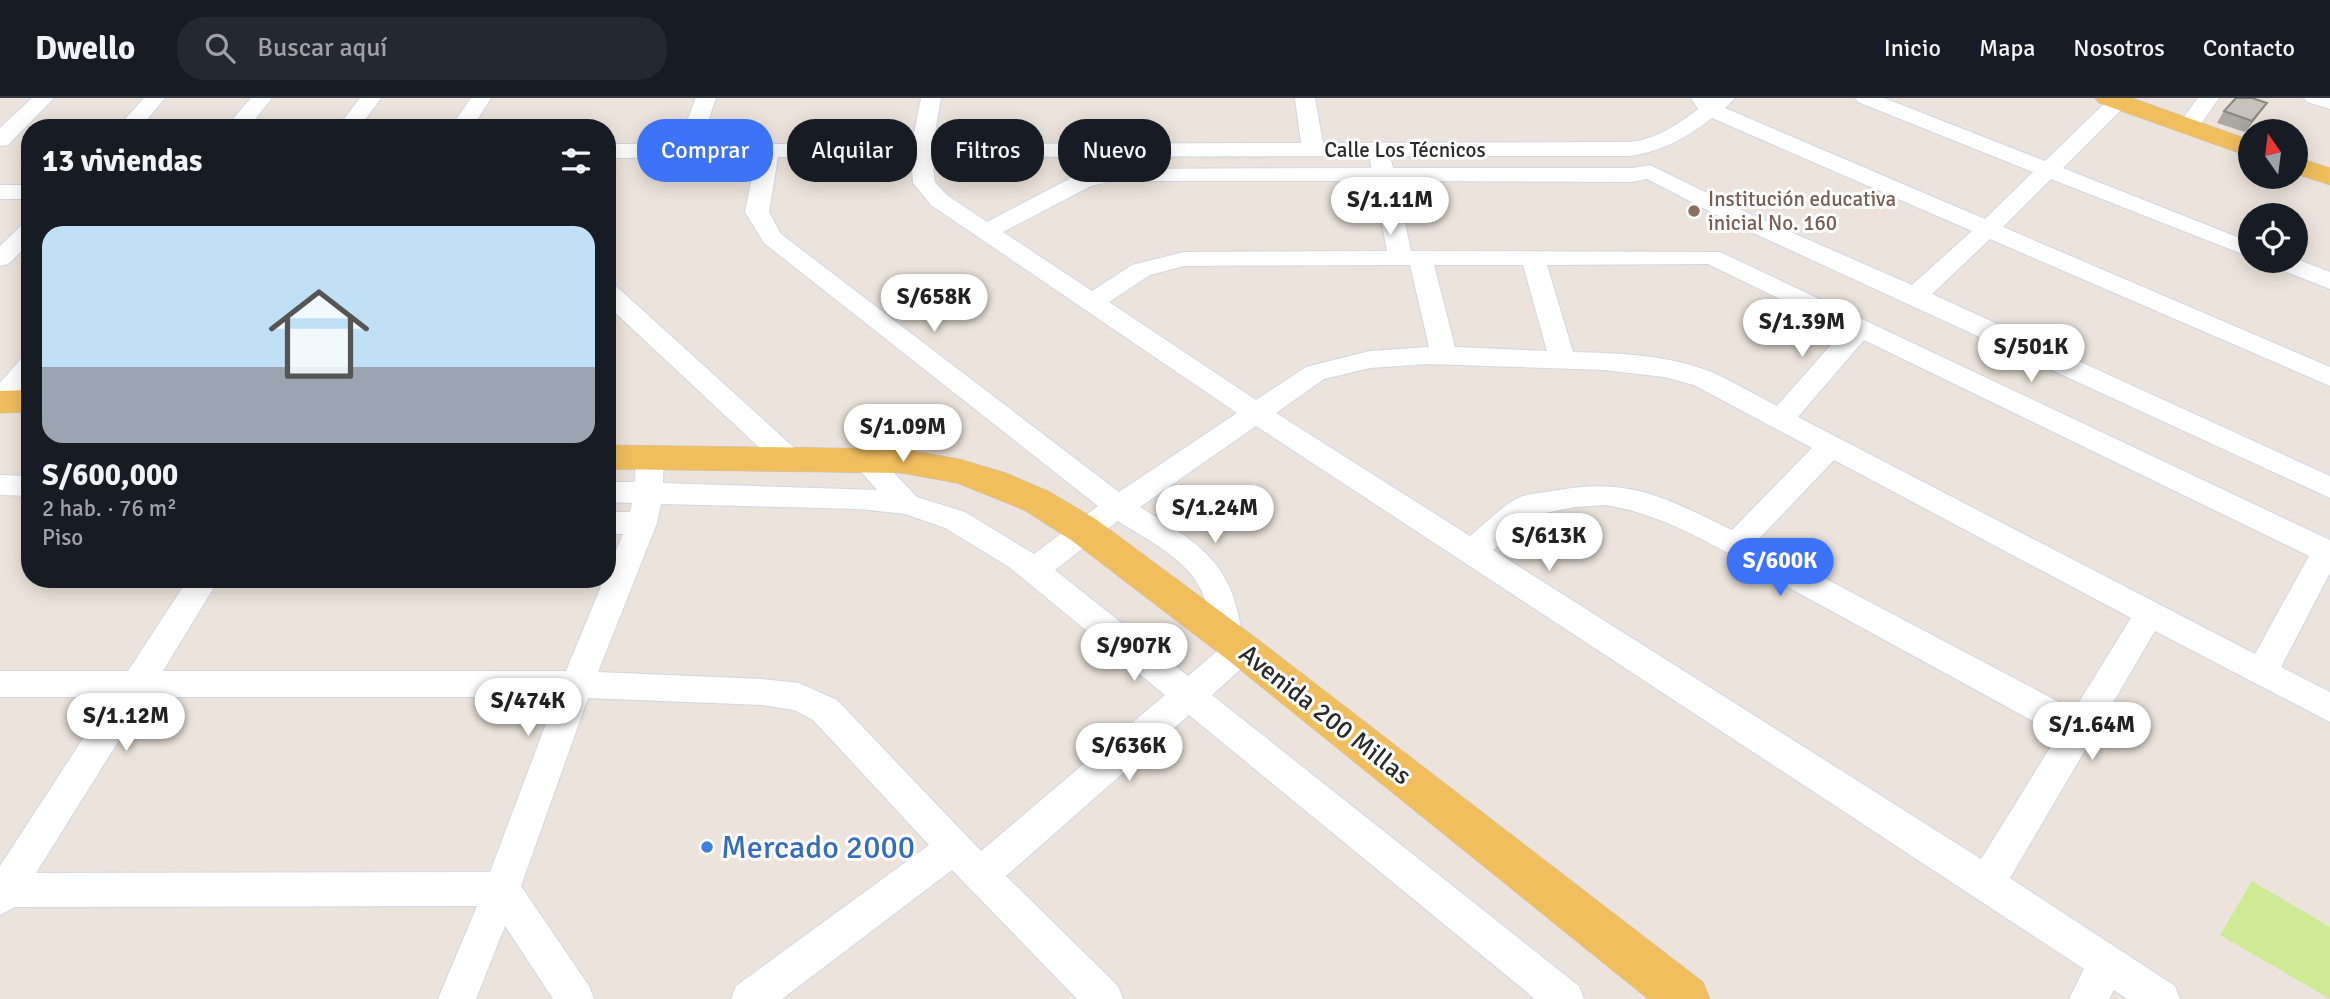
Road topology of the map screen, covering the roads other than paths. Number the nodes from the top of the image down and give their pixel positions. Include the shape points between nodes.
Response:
1 (44, 98) edge
2 (155, 98) edge
3 (262, 98) edge
4 (371, 98) edge
5 (481, 98) edge
6 (706, 98) edge
7 (931, 98) edge
8 (1305, 98) edge
9 (1865, 98) edge
10 (2209, 98) edge
11 (2314, 98) edge
12 (2113, 100) edge
13 (1712, 102) edge
14 (2330, 103) edge
15 (22, 119) edge
16 (136, 119) edge
17 (244, 119) edge
18 (355, 119) edge
19 (467, 119) edge
20 (698, 119) edge
21 (21, 120) edge
22 (2188, 127) junction
23 (0, 140) edge
24 (2238, 145) edge
25 (773, 150) edge
26 (1313, 150) junction
27 (1378, 150) junction
28 (616, 151) edge
29 (637, 151) edge
30 (920, 152) junction
31 (1648, 160) junction
32 (2048, 169) junction
33 (2308, 169) edge
34 (1383, 175) junction
35 (2330, 177) edge
36 (762, 182) edge
37 (0, 192) edge
38 (21, 192) edge
39 (1744, 220) junction
40 (1988, 229) junction
41 (987, 231) junction
42 (21, 239) edge
43 (2238, 245) edge
44 (1712, 257) junction
45 (1534, 259) junction
46 (0, 260) edge
47 (1411, 260) junction
48 (2308, 273) edge
49 (2330, 281) edge
50 (1915, 296) junction
51 (616, 299) edge
52 (1092, 302) junction
53 (1859, 330) junction
54 (1444, 355) junction
55 (1563, 360) junction
56 (21, 376) edge
57 (2330, 377) edge
58 (0, 401) edge
59 (21, 401) edge
60 (1256, 413) junction
61 (1780, 420) junction
62 (1830, 447) junction
63 (789, 459) junction
64 (864, 459) junction
65 (616, 465) edge
66 (2328, 482) edge
67 (647, 491) junction
68 (616, 492) edge
69 (907, 504) junction
70 (1120, 508) junction
71 (616, 516) edge
72 (1084, 530) junction
73 (1736, 545) junction
74 (1470, 552) junction
75 (2328, 552) edge
76 (1034, 570) junction
77 (616, 576) edge
78 (198, 588) edge
79 (612, 588) edge
80 (2150, 613) junction
81 (1234, 643) junction
82 (2263, 671) junction
83 (139, 682) junction
84 (0, 684) edge
85 (577, 684) junction
86 (1190, 694) junction
87 (2330, 708) edge
88 (2080, 730) junction
89 (955, 847) junction
90 (980, 875) junction
91 (1987, 883) junction
92 (502, 888) junction
93 (1, 893) edge
94 (2108, 964) junction
95 (457, 999) edge
96 (575, 999) edge
97 (750, 999) edge
98 (1104, 999) edge
99 (1565, 999) edge
100 (1686, 999) edge
101 (2088, 999) edge
102 (2161, 999) edge

1 - 15 street
2 - 16 street
3 - 17 street
4 - 18 street
5 - 19 street
6 - 20 street
7 - 30 street
8 - 26 street
9 - 32 street
10 - 22 street
11 - 14 street
12 - 22 main road
12 - 32 street
13 - 31 street, Calle Los Técnicos
13 - 40 street
21 - 23 street
22 - 24 main road
25 - 30 street, Calle Los Técnicos
26 - 27 street, Calle Los Técnicos
26 - 30 street, Calle Los Técnicos
27 - 31 street, Calle Los Técnicos
27 - 34 street
28 - 29 street, Calle Los Técnicos
30 - 41 street via 924,183 939,200
31 - 34 street via 1632,175
31 - 39 street
32 - 40 street
32 - 43 street
33 - 35 main road
34 - 41 street via 1096,176
34 - 47 street
36 - 70 street via 757,212 772,238
37 - 38 street
39 - 44 street
39 - 50 street
40 - 50 street
40 - 57 street
41 - 52 street
42 - 46 street
44 - 45 street
44 - 53 street
45 - 47 street
45 - 55 street
47 - 52 street via 1184,259 1140,270
47 - 54 street
48 - 49 street
50 - 66 street
51 - 63 street
52 - 60 street
53 - 61 street
53 - 75 street
54 - 55 street
54 - 60 street via 1336,366 1315,373
55 - 61 street via 1678,370
56 - 58 street
58 - 59 main road
60 - 70 street
60 - 74 street
61 - 62 street
62 - 73 street
62 - 80 street
63 - 64 main road, Avenida 200 Millas
63 - 67 main road, Avenida 200 Millas
64 - 69 street
64 - 72 main road, Avenida 200 Millas via 928,464 994,482
65 - 67 main road, Avenida 200 Millas
67 - 68 street
67 - 69 street
67 - 71 street
67 - 77 street
69 - 76 street via 955,520
70 - 72 street
70 - 81 street via 1205,570 1215,584
72 - 76 street
72 - 81 main road, Avenida 200 Millas
73 - 74 street via 1664,510 1606,495 1527,506
73 - 88 street
74 - 91 street
75 - 82 street
76 - 86 street
78 - 83 street
79 - 85 street
80 - 82 street
80 - 88 street
81 - 86 street
81 - 100 main road, Avenida 200 Millas
82 - 87 street
83 - 84 street
83 - 85 street
83 - 93 street
85 - 89 street via 799,697 825,710
85 - 92 street
86 - 90 street
86 - 99 street
88 - 91 street
89 - 90 street
89 - 97 street
90 - 98 street
91 - 94 street
92 - 93 street
92 - 95 street
92 - 96 street
94 - 101 street
94 - 102 street

